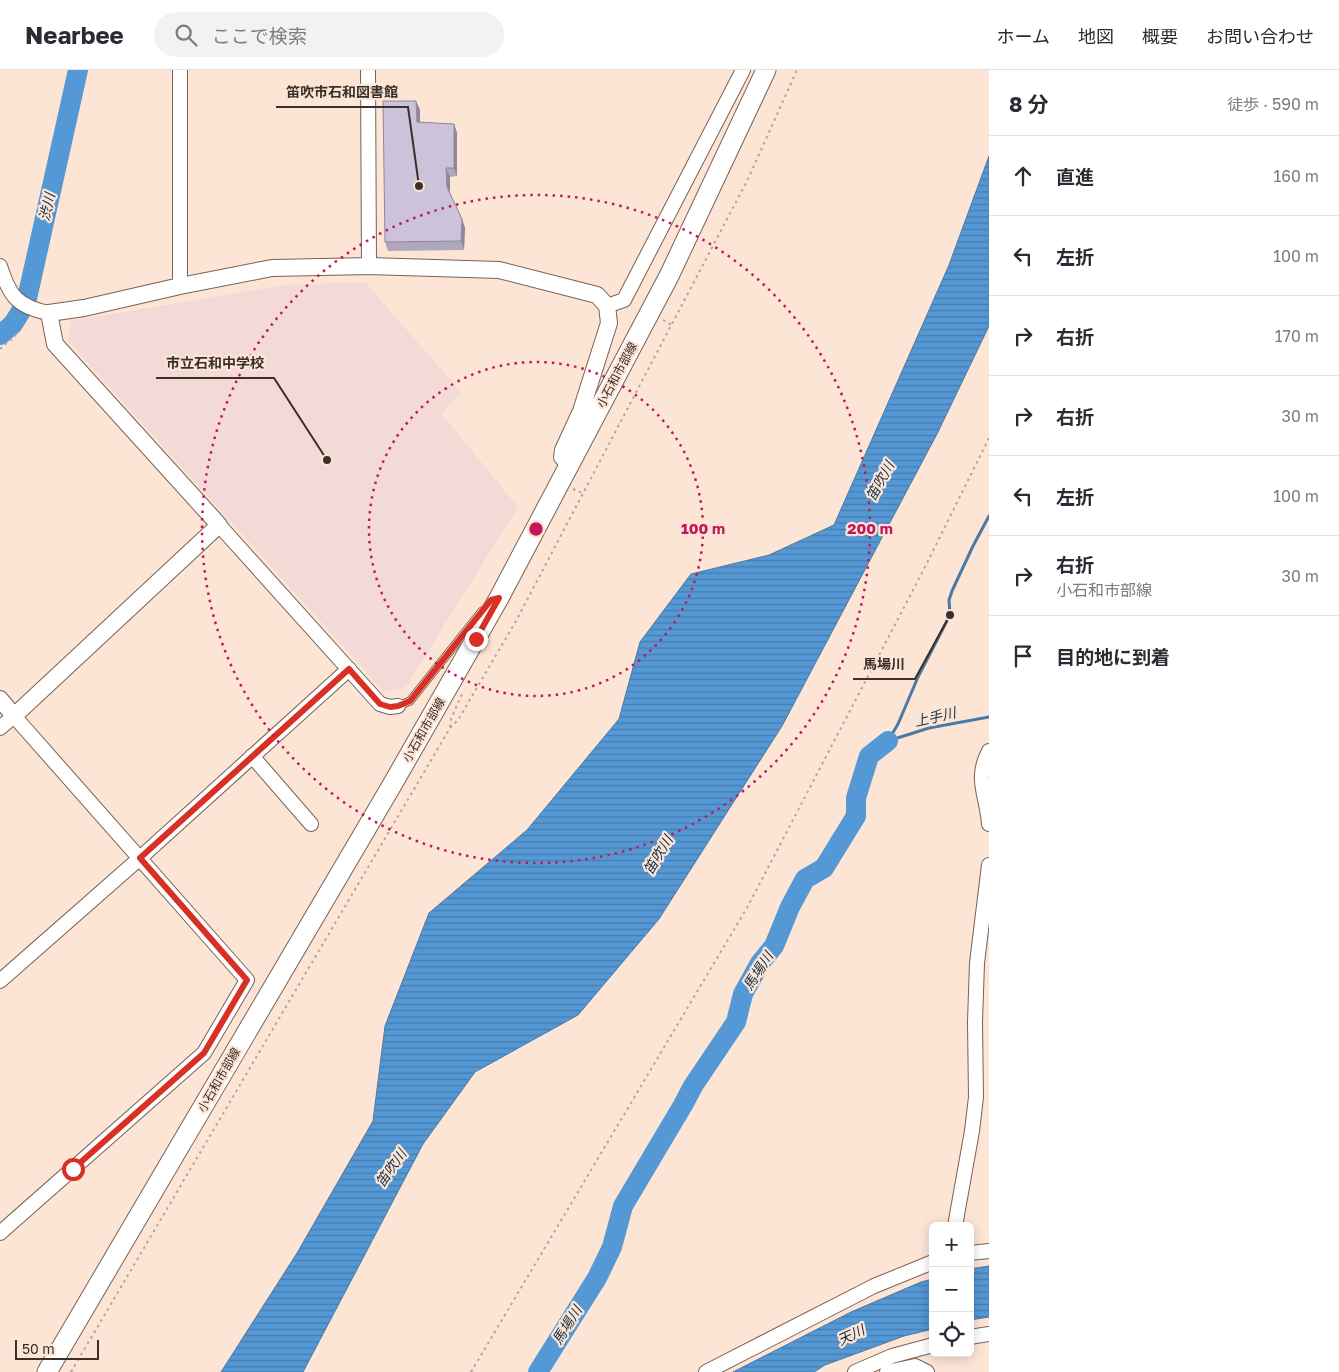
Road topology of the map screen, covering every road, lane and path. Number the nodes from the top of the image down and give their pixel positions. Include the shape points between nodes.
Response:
1 (180, 70) edge
2 (368, 70) edge
3 (744, 70) edge
4 (766, 70) edge
5 (797, 70) edge
6 (0, 266) edge
7 (369, 266) junction
8 (180, 286) junction
9 (607, 306) junction
10 (49, 313) junction
11 (659, 318) dead end
12 (672, 325) junction
13 (16, 334) dead end
14 (0, 349) edge
15 (989, 438) edge
16 (570, 466) junction
17 (567, 487) dead end
18 (582, 493) junction
19 (218, 525) junction
20 (499, 598) junction
21 (349, 669) junction
22 (0, 699) edge
23 (398, 706) joint
24 (14, 716) junction
25 (0, 728) edge
26 (989, 751) edge
27 (252, 756) junction
28 (311, 824) dead end
29 (989, 824) edge
30 (140, 858) junction
31 (989, 865) edge
32 (983, 962) edge
33 (0, 981) edge
34 (956, 1222) edge
35 (0, 1233) edge
36 (989, 1251) edge
37 (974, 1253) edge
38 (929, 1264) edge
39 (989, 1334) edge
40 (974, 1336) edge
41 (929, 1346) edge
42 (861, 1371) edge
43 (46, 1372) edge
44 (71, 1372) edge
45 (472, 1372) edge
46 (706, 1372) edge
47 (887, 1372) edge
48 (927, 1372) edge

1 - 8 street
2 - 7 street
3 - 9 street via 624,300
4 - 16 main road, 小石和市部線 via 669,276
5 - 12 path via 748,180
6 - 10 street via 6,285 15,297 32,310
7 - 8 street via 272,268
7 - 9 street via 499,270 597,296
8 - 10 street
9 - 16 street via 609,323 581,411 562,450 562,457
10 - 19 street via 55,344
11 - 12 path
12 - 18 path
13 - 14 path
15 - 45 path via 748,906
16 - 20 main road, 小石和市部線
17 - 18 path
18 - 44 path via 486,673 450,728
19 - 21 street
19 - 24 street
20 - 23 lane via 491,600 410,701
20 - 43 main road, 小石和市部線
21 - 23 street via 380,704
21 - 27 street
22 - 24 street
24 - 25 street
24 - 30 street
26 - 29 street via 982,766
27 - 28 street
27 - 30 street
30 - 33 street
30 - 35 street via 247,980 204,1053
31 - 32 street
32 - 34 street via 975,1022 976,1097
36 - 37 street
38 - 46 street via 874,1286
39 - 40 street
41 - 42 street via 892,1356
47 - 48 street via 915,1366

